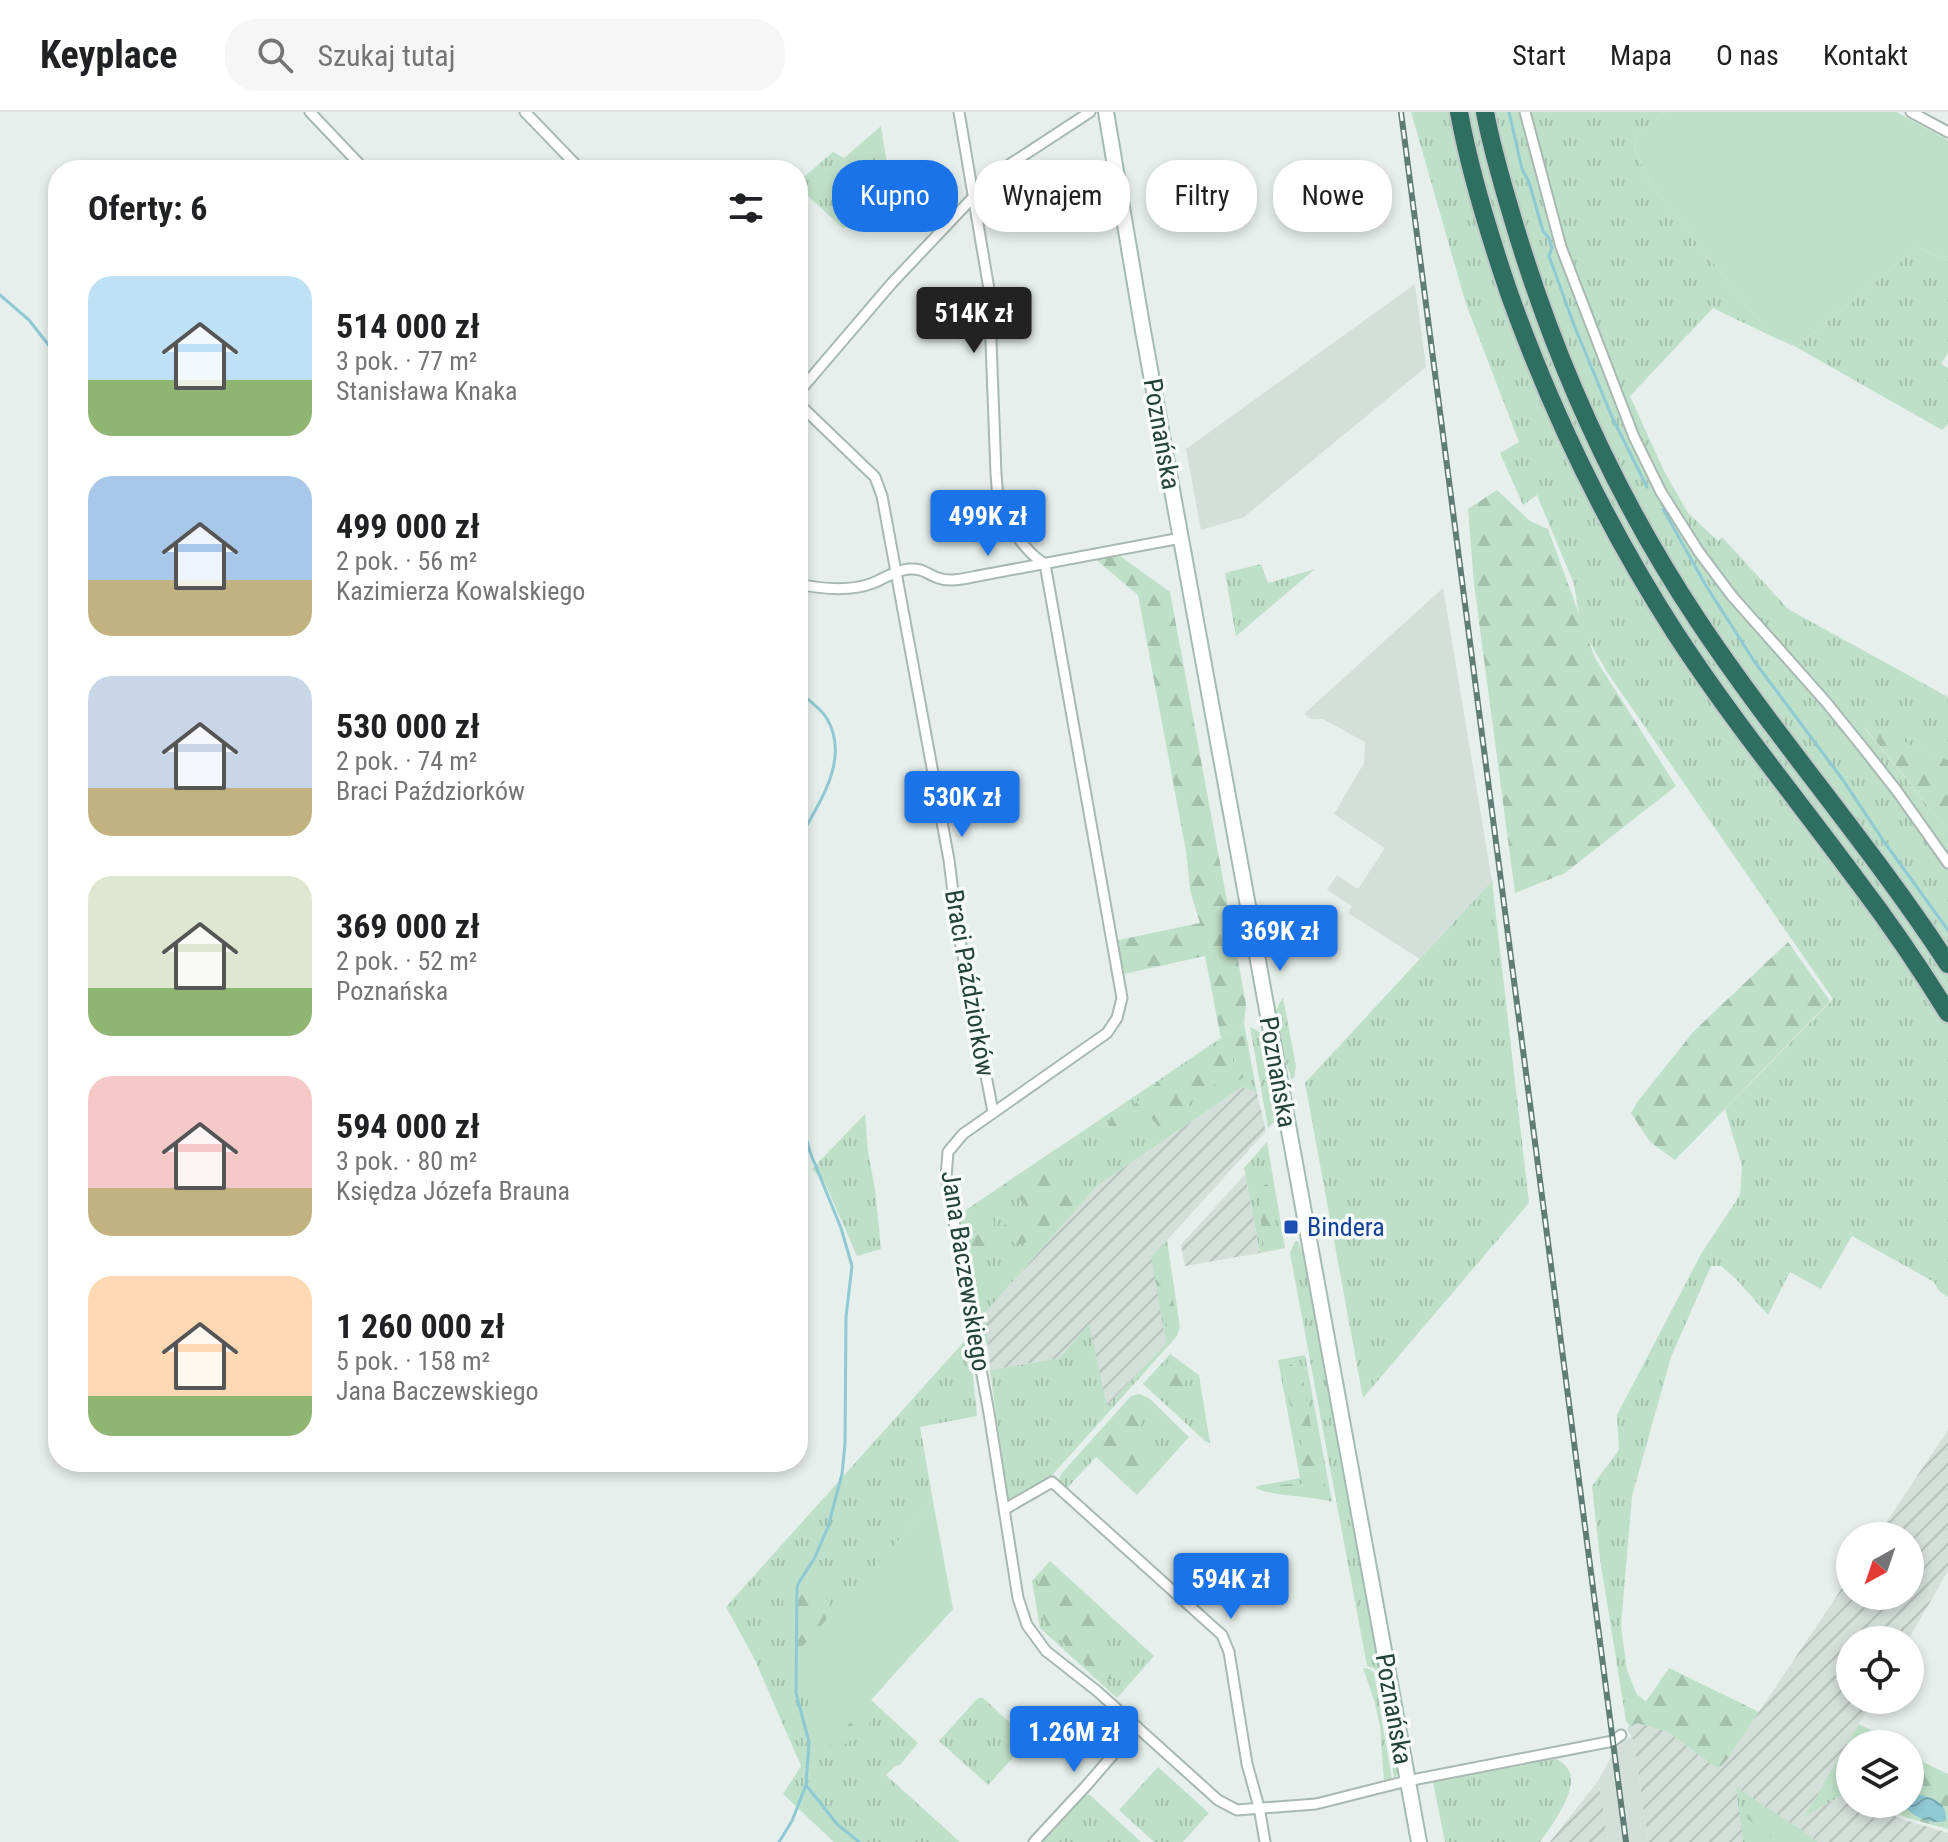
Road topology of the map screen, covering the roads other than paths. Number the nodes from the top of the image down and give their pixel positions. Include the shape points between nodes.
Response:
1 (310, 112) edge
2 (525, 112) edge
3 (959, 112) edge
4 (1090, 112) edge
5 (1106, 112) edge
6 (1459, 112) edge
7 (1485, 112) edge
8 (1525, 112) edge
9 (1911, 112) edge
10 (1948, 132) edge
11 (356, 160) edge
12 (571, 160) edge
13 (1015, 160) edge
14 (974, 196) joint
15 (980, 232) edge
16 (808, 381) edge
17 (808, 413) edge
18 (1181, 538) junction
19 (1045, 564) junction
20 (897, 572) junction
21 (808, 586) edge
22 (1948, 863) edge
23 (1948, 964) edge
24 (1948, 1013) edge
25 (993, 1112) junction
26 (1005, 1509) junction
27 (1137, 1727) junction
28 (1617, 1738) dead end
29 (1407, 1781) junction
30 (1259, 1807) junction
31 (1034, 1842) edge
32 (1265, 1842) edge
33 (1419, 1842) edge

1 - 11 street
2 - 12 street
3 - 14 street
4 - 13 street
5 - 18 main road, Poznańska
6 - 24 highway via 1477,192 1519,322 1558,419 1604,512 1685,647 1893,929
7 - 23 highway via 1543,314 1626,500 1706,632
8 - 22 street via 1561,247 1634,437 1661,492 1732,596 1826,702
9 - 10 street
14 - 16 street
15 - 19 street via 989,289 999,499 1032,557
17 - 20 street, Braci Paździorków via 875,477
18 - 19 street
18 - 29 main road, Poznańska
19 - 20 street via 954,579 911,569
19 - 25 street, Jana Baczewskiego via 1122,998 1107,1033
20 - 21 street via 859,587
20 - 25 street, Braci Paździorków
25 - 26 street, Jana Baczewskiego via 948,1152 946,1177
26 - 27 street, Jana Baczewskiego via 1027,1625 1046,1651
26 - 30 street via 1052,1482 1222,1635
27 - 30 street, Jana Baczewskiego via 1218,1800 1237,1810
27 - 31 street
28 - 29 street, Jana Baczewskiego
29 - 30 street, Jana Baczewskiego via 1316,1804
29 - 33 main road, Poznańska
30 - 32 street

